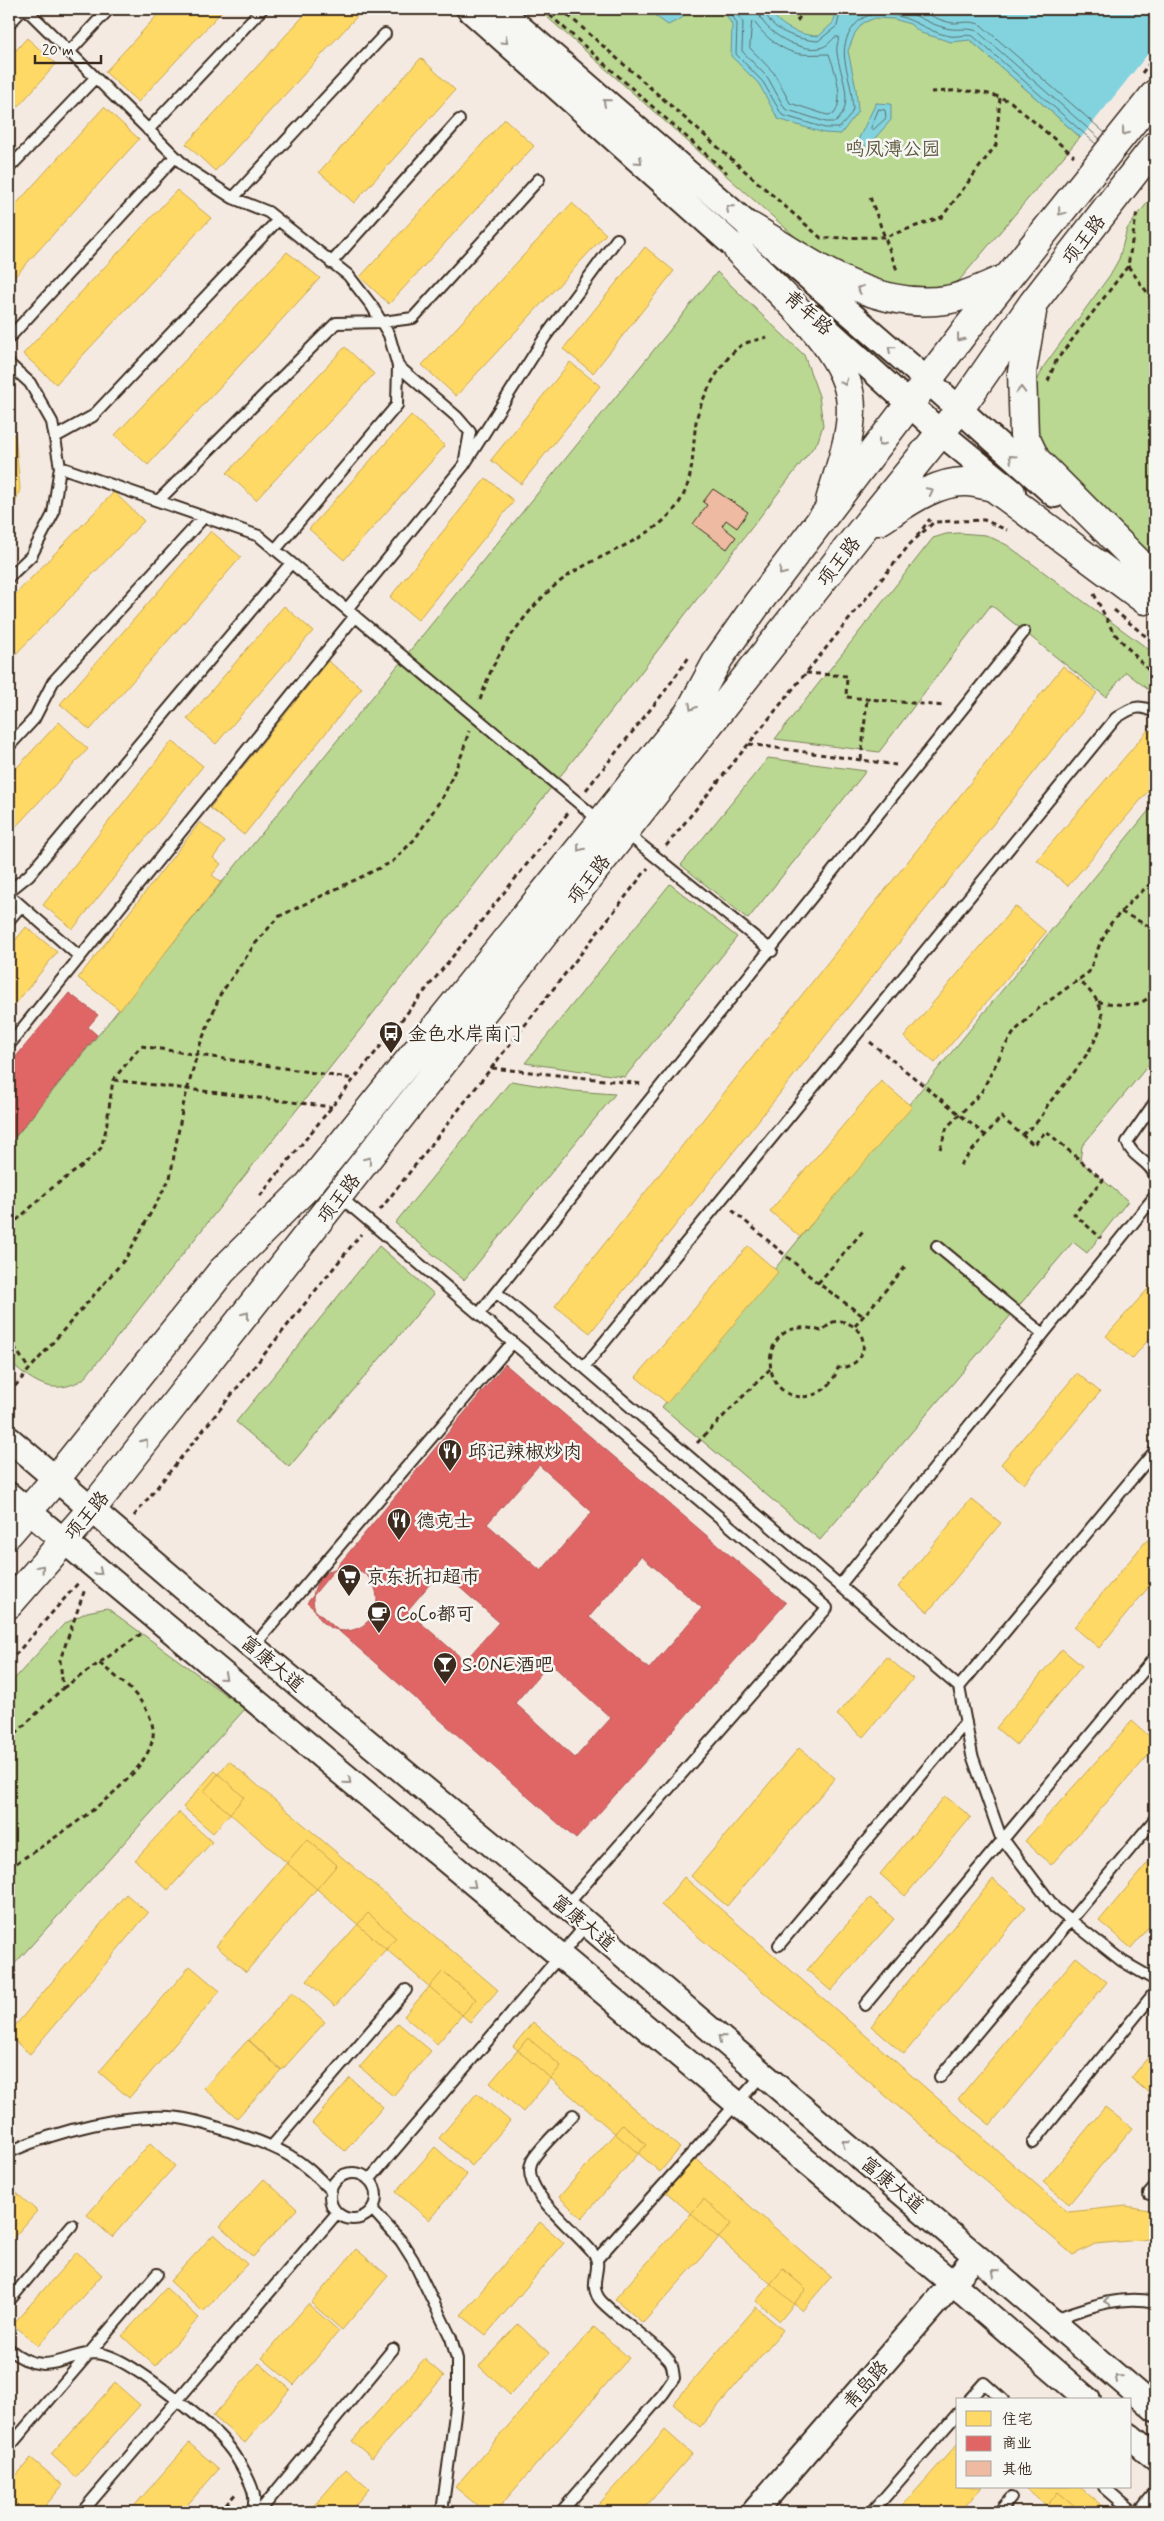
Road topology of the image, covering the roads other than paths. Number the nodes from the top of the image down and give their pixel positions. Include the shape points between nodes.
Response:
1 (25, 9) edge
2 (109, 9) edge
3 (262, 9) edge
4 (469, 9) edge
5 (499, 9) edge
6 (9, 24) edge
7 (385, 34) dead end
8 (69, 52) junction
9 (96, 78) junction
10 (1155, 94) edge
11 (459, 120) dead end
12 (148, 130) junction
13 (1155, 146) edge
14 (176, 157) junction
15 (9, 168) edge
16 (539, 179) dead end
17 (233, 198) junction
18 (278, 220) junction
19 (744, 238) junction
20 (617, 239) dead end
21 (331, 262) junction
22 (1008, 278) junction
23 (1033, 303) junction
24 (382, 322) junction
25 (9, 338) edge
26 (9, 364) edge
27 (398, 366) junction
28 (928, 381) junction
29 (911, 405) junction
30 (959, 410) junction
31 (941, 433) junction
32 (55, 437) junction
33 (464, 465) junction
34 (60, 467) junction
35 (158, 501) junction
36 (826, 515) junction
37 (204, 517) junction
38 (858, 534) junction
39 (275, 550) junction
40 (291, 563) junction
41 (9, 577) edge
42 (1153, 592) edge
43 (347, 610) junction
44 (355, 616) junction
45 (1024, 632) dead end
46 (1155, 713) edge
47 (9, 746) edge
48 (613, 827) junction
49 (9, 891) edge
50 (9, 896) edge
51 (21, 906) junction
52 (9, 920) edge
53 (772, 951) junction
54 (80, 956) junction
55 (9, 1045) edge
56 (1155, 1102) edge
57 (1155, 1176) edge
58 (339, 1196) junction
59 (1155, 1196) edge
60 (937, 1246) dead end
61 (496, 1292) junction
62 (479, 1314) junction
63 (1043, 1334) junction
64 (513, 1342) junction
65 (584, 1367) junction
66 (9, 1439) edge
67 (1155, 1451) edge
68 (55, 1480) junction
69 (18, 1503) edge
70 (91, 1510) junction
71 (9, 1533) edge
72 (64, 1542) junction
73 (840, 1585) junction
74 (9, 1604) edge
75 (253, 1647) junction
76 (1155, 1657) edge
77 (959, 1687) junction
78 (966, 1722) junction
79 (1155, 1819) edge
80 (1003, 1839) junction
81 (566, 1906) junction
82 (1070, 1921) junction
83 (587, 1924) junction
84 (779, 1945) dead end
85 (559, 1956) junction
86 (1155, 1980) edge
87 (406, 1990) dead end
88 (1155, 1992) edge
89 (865, 2005) dead end
90 (763, 2074) junction
91 (940, 2078) dead end
92 (736, 2103) junction
93 (573, 2115) dead end
94 (1033, 2143) dead end
95 (272, 2146) junction
96 (9, 2152) edge
97 (369, 2180) junction
98 (330, 2191) junction
99 (372, 2209) junction
100 (337, 2213) junction
101 (72, 2225) dead end
102 (976, 2256) junction
103 (597, 2259) junction
104 (157, 2274) dead end
105 (952, 2283) junction
106 (9, 2301) edge
107 (1155, 2302) edge
108 (1052, 2320) junction
109 (9, 2348) edge
110 (392, 2350) dead end
111 (90, 2353) junction
112 (972, 2398) edge
113 (1001, 2398) edge
114 (1086, 2398) edge
115 (178, 2401) junction
116 (1155, 2409) edge
117 (956, 2415) edge
118 (1132, 2438) edge
119 (9, 2447) edge
120 (1155, 2457) edge
121 (1105, 2488) edge
122 (1155, 2492) edge
123 (1011, 2498) dead end
124 (82, 2512) edge
125 (253, 2512) edge
126 (259, 2512) edge
127 (442, 2512) edge
128 (561, 2512) edge
129 (754, 2512) edge
130 (872, 2512) edge
131 (999, 2512) edge
132 (1133, 2512) edge
133 (1138, 2512) edge

1 - 6 lane
1 - 8 lane
2 - 8 lane
3 - 12 lane
4 -> 19 street, 青年路
19 -> 5 street, 青年路
7 - 17 lane
8 - 9 lane
9 - 12 lane
9 - 15 lane
10 -> 22 main road, 项王路 via 1080,169
11 - 21 lane
12 - 14 lane
13 - 23 main road, 项王路 via 1128,199
14 - 17 lane via 188,169
14 - 25 lane
16 - 24 lane via 413,318
17 - 18 lane via 268,212
18 - 21 lane
18 - 32 lane via 93,416
22 -> 19 main road via 947,300 880,297
28 -> 19 street, 青年路
19 - 29 street, 青年路
19 -> 36 main road via 826,343 850,396 848,434
20 - 33 lane via 545,337
21 - 24 lane via 348,275
22 -> 28 main road, 项王路
23 - 30 main road, 项王路
42 -> 23 main road via 1036,460 1024,435 1022,372
24 - 27 lane
24 - 35 lane via 336,323
26 - 32 lane via 30,382 52,422
27 - 33 lane via 470,432
27 - 39 lane via 397,404
28 - 29 main road, 项王路
28 - 30 street, 青年路
29 - 31 street, 青年路
29 -> 36 main road, 项王路
30 - 31 main road, 项王路
42 -> 30 street, 青年路
31 - 38 main road, 项王路
31 - 42 street, 青年路
32 - 34 lane
33 - 43 lane
34 - 35 lane
34 - 41 lane via 53,514 31,556
35 - 37 lane
36 -> 48 main road, 项王路 via 736,633 689,713
37 - 39 lane via 259,536
37 - 47 lane via 53,682 34,719
38 -> 42 main road via 908,502 945,484 967,482 993,487
38 - 48 main road, 项王路
39 - 40 lane
40 - 43 lane
40 - 49 lane via 29,875
43 - 44 lane
44 - 48 lane via 577,801
44 - 54 lane
45 - 53 lane
46 - 65 lane via 1145,707 1132,707 1116,718
48 - 53 lane
58 -> 48 main road, 项王路
48 -> 68 main road, 项王路 via 308,1187 222,1271
50 - 51 lane
51 - 52 lane
51 - 54 lane
53 - 61 lane
54 - 55 lane
56 - 57 lane via 1127,1142 1130,1152 1153,1169
58 - 62 lane
70 -> 58 main road, 项王路
59 - 63 lane
60 - 63 lane
61 - 62 lane
61 - 65 lane
62 - 64 lane
63 - 73 lane
64 - 75 lane
64 - 81 lane via 827,1608
65 - 73 lane
66 - 68 street, 富康大道
67 - 77 lane
68 - 69 main road, 项王路
68 - 70 street, 富康大道
69 - 71 main road, 项王路
69 - 72 street, 富康大道
70 - 72 main road, 项王路
70 - 75 street, 富康大道
74 -> 72 main road, 项王路
72 -> 85 street, 富康大道
73 - 77 lane
75 - 81 street, 富康大道
76 - 80 lane
77 - 78 lane
78 - 80 lane via 972,1755
78 - 84 lane
79 - 82 lane
80 - 82 lane via 1054,1908
80 - 89 lane
81 - 83 street, 富康大道
82 - 86 lane via 1122,1961
82 - 91 lane
83 - 85 lane
90 -> 83 street, 富康大道
85 - 92 street, 富康大道
85 - 97 lane
87 - 95 lane
88 - 94 lane
90 - 92 lane
102 -> 90 street, 富康大道
92 - 103 lane
92 - 105 street, 富康大道
93 - 103 lane via 532,2161 530,2173 546,2204 582,2239
95 - 96 lane via 199,2121 147,2116 102,2123
95 - 98 lane via 302,2162
97 - 98 lane via 359,2174 345,2175
97 - 99 lane via 376,2195
98 - 100 lane via 332,2206
99 - 100 lane via 359,2218
99 - 127 lane via 401,2241 413,2260 444,2322 457,2359 457,2399
100 - 115 lane
101 - 106 lane
102 - 105 street, 青岛路
108 -> 102 street, 富康大道
103 - 128 lane via 594,2283 601,2301 670,2361 674,2378
104 - 111 lane
105 - 114 street, 富康大道
105 - 129 street, 青岛路
107 -> 108 lane via 1131,2299 1098,2304
116 -> 108 street, 富康大道
109 - 111 lane via 27,2360 46,2364
110 - 126 lane
111 - 115 lane via 106,2355 126,2365
111 - 119 lane
112 - 113 lane via 984,2383
115 - 124 lane
115 - 125 lane via 228,2446 254,2497
117 - 130 lane
118 - 120 street
121 - 132 lane
122 - 133 lane
123 - 131 lane

